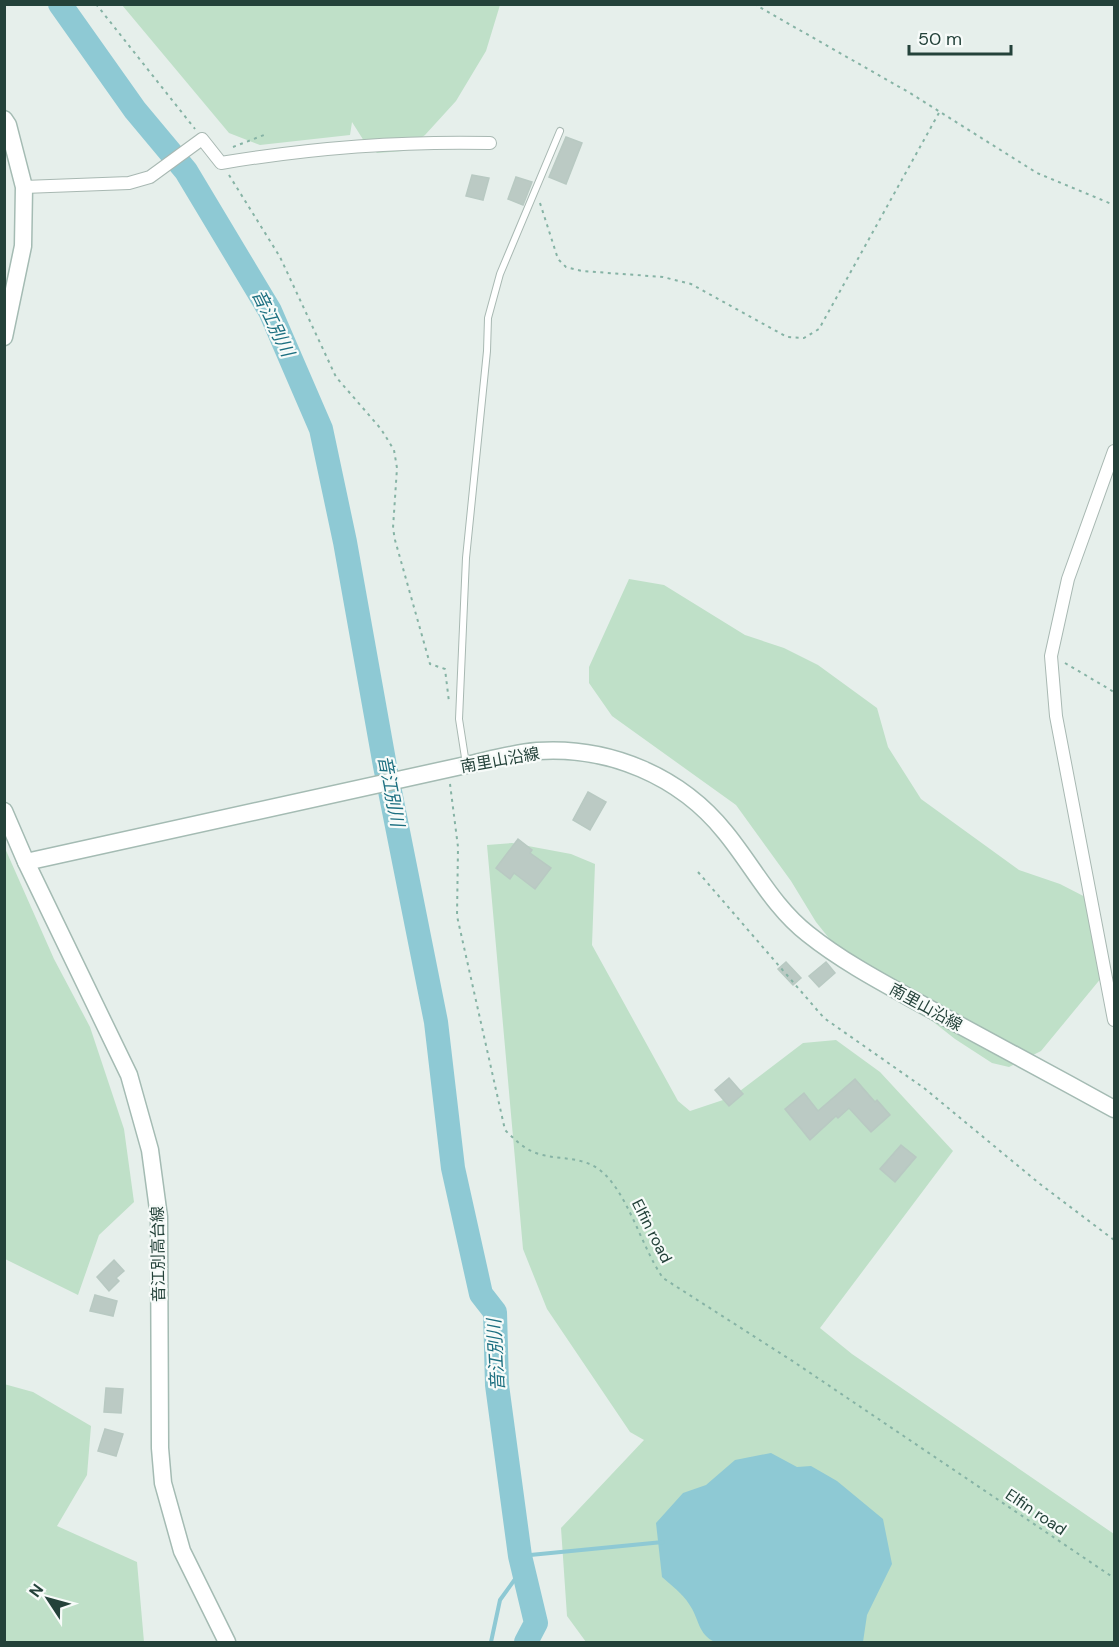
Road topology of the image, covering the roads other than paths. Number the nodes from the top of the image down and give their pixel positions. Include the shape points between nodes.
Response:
1 (4, 119) edge
2 (560, 131) dead end
3 (490, 143) dead end
4 (24, 187) junction
5 (4, 337) edge
6 (1114, 451) edge
7 (466, 765) junction
8 (4, 811) edge
9 (26, 862) junction
10 (1114, 1020) edge
11 (1114, 1109) edge
12 (227, 1642) edge

1 - 4 street
2 - 7 lane via 500,274 488,318 466,558 459,720
3 - 4 street via 428,141 290,152 221,163 202,139 150,177 129,183
4 - 5 street via 23,246
6 - 10 street via 1068,579 1051,656 1056,716
7 - 9 street, 南里山沿線
7 - 11 street, 南里山沿線 via 537,751 576,752 615,758 655,774 693,800 724,831 772,897 806,933 862,972
8 - 9 street, 音江別高台線
9 - 12 street, 音江別高台線 via 129,1075 150,1150 159,1217 163,1483 182,1551

